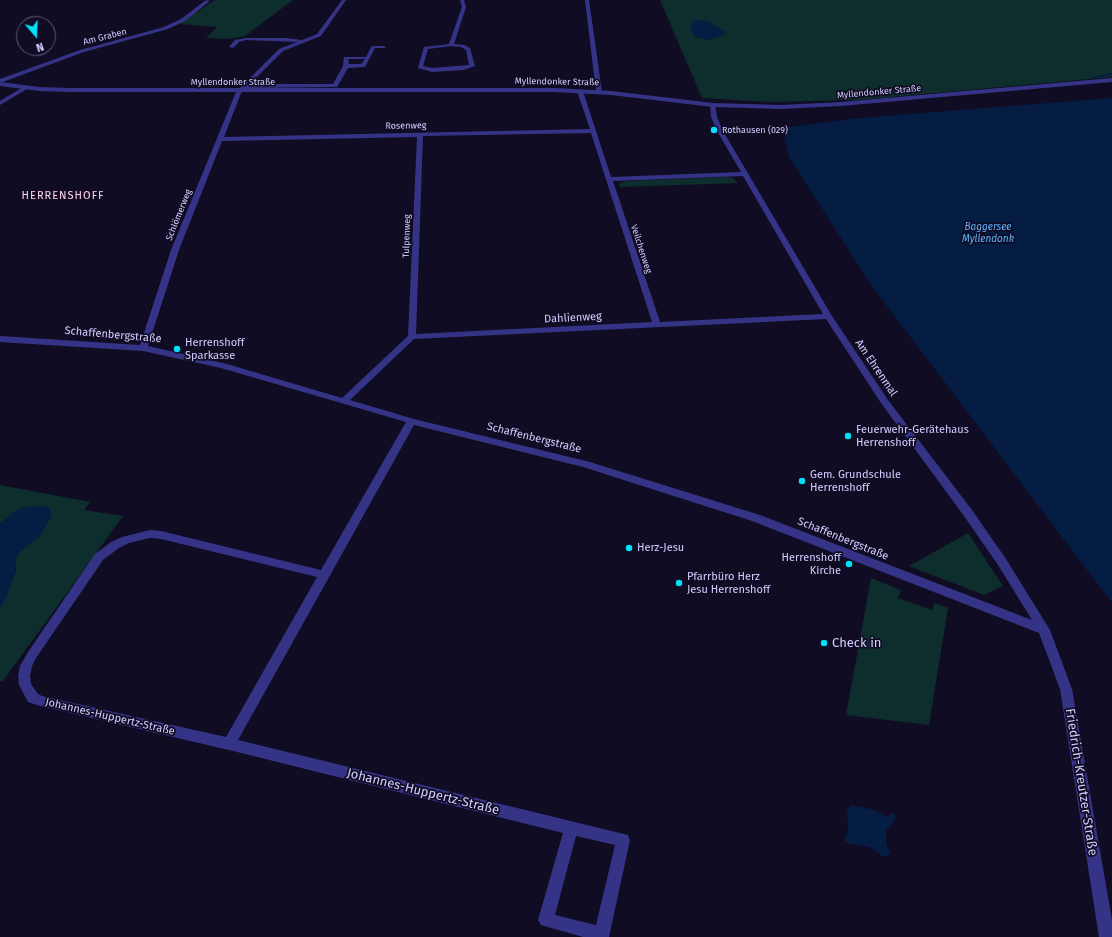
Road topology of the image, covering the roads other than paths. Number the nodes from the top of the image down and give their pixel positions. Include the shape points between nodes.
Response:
1 (344, 0) edge
2 (462, 0) edge
3 (587, 0) edge
4 (208, 2) dead end
5 (303, 42) junction
6 (451, 45) junction
7 (231, 47) dead end
8 (384, 47) dead end
9 (368, 58) junction
10 (346, 66) junction
11 (1112, 80) edge
12 (0, 81) edge
13 (0, 84) edge
14 (245, 86) junction
15 (25, 88) junction
16 (580, 91) junction
17 (239, 92) junction
18 (599, 92) junction
19 (0, 103) edge
20 (713, 105) junction
21 (593, 130) junction
22 (420, 135) junction
23 (220, 138) junction
24 (745, 174) junction
25 (608, 179) junction
26 (828, 316) junction
27 (657, 325) junction
28 (412, 337) junction
29 (0, 339) edge
30 (143, 348) junction
31 (344, 401) junction
32 (411, 421) junction
33 (324, 575) junction
34 (1044, 630) junction
35 (229, 744) junction
36 (571, 828) junction
37 (1107, 937) edge

1 - 5 street via 319,35
2 - 6 street via 464,7
3 - 18 street
4 - 12 street, Am Graben via 166,28 82,51
5 - 7 street via 287,39 246,39 237,41
5 - 14 street via 281,50
6 - 6 street via 468,49 472,66 432,70 420,67 425,49
8 - 9 street via 373,47
9 - 10 street via 363,66
9 - 10 street via 346,58
10 - 14 street via 335,86
11 - 20 street, Myllendonker Straße via 814,106
13 - 15 street, Myllendonker Straße
14 - 17 street
15 - 17 street, Myllendonker Straße
15 - 19 street
16 - 17 street, Myllendonker Straße
16 - 18 street, Myllendonker Straße
16 - 21 street, Veilchenweg
17 - 23 street, Schlömerweg
18 - 20 street, Myllendonker Straße
20 - 24 street, Am Ehrenmal via 716,122
21 - 22 street, Rosenweg
21 - 25 street, Veilchenweg
22 - 23 street, Rosenweg
22 - 28 street, Tulpenweg
23 - 30 street, Schlömerweg via 175,250
24 - 25 street
24 - 26 street, Am Ehrenmal
25 - 27 street, Veilchenweg
26 - 27 street, Dahlienweg
26 - 34 street, Am Ehrenmal via 884,401 1002,562
27 - 28 street, Dahlienweg
28 - 31 street
29 - 30 street, Schaffenbergstraße
30 - 31 street, Schaffenbergstraße via 224,366
31 - 32 street, Schaffenbergstraße
32 - 33 street
32 - 34 street, Schaffenbergstraße via 586,464 720,506
33 - 35 street
33 - 35 street, Johannes-Huppertz-Straße via 160,535 144,535 126,540 99,557 26,666 25,684 33,698 40,702
34 - 37 street, Friedrich-Kreutzer-Straße via 1066,689
35 - 36 street, Johannes-Huppertz-Straße
36 - 36 street, Johannes-Huppertz-Straße via 546,920 602,934 623,840

